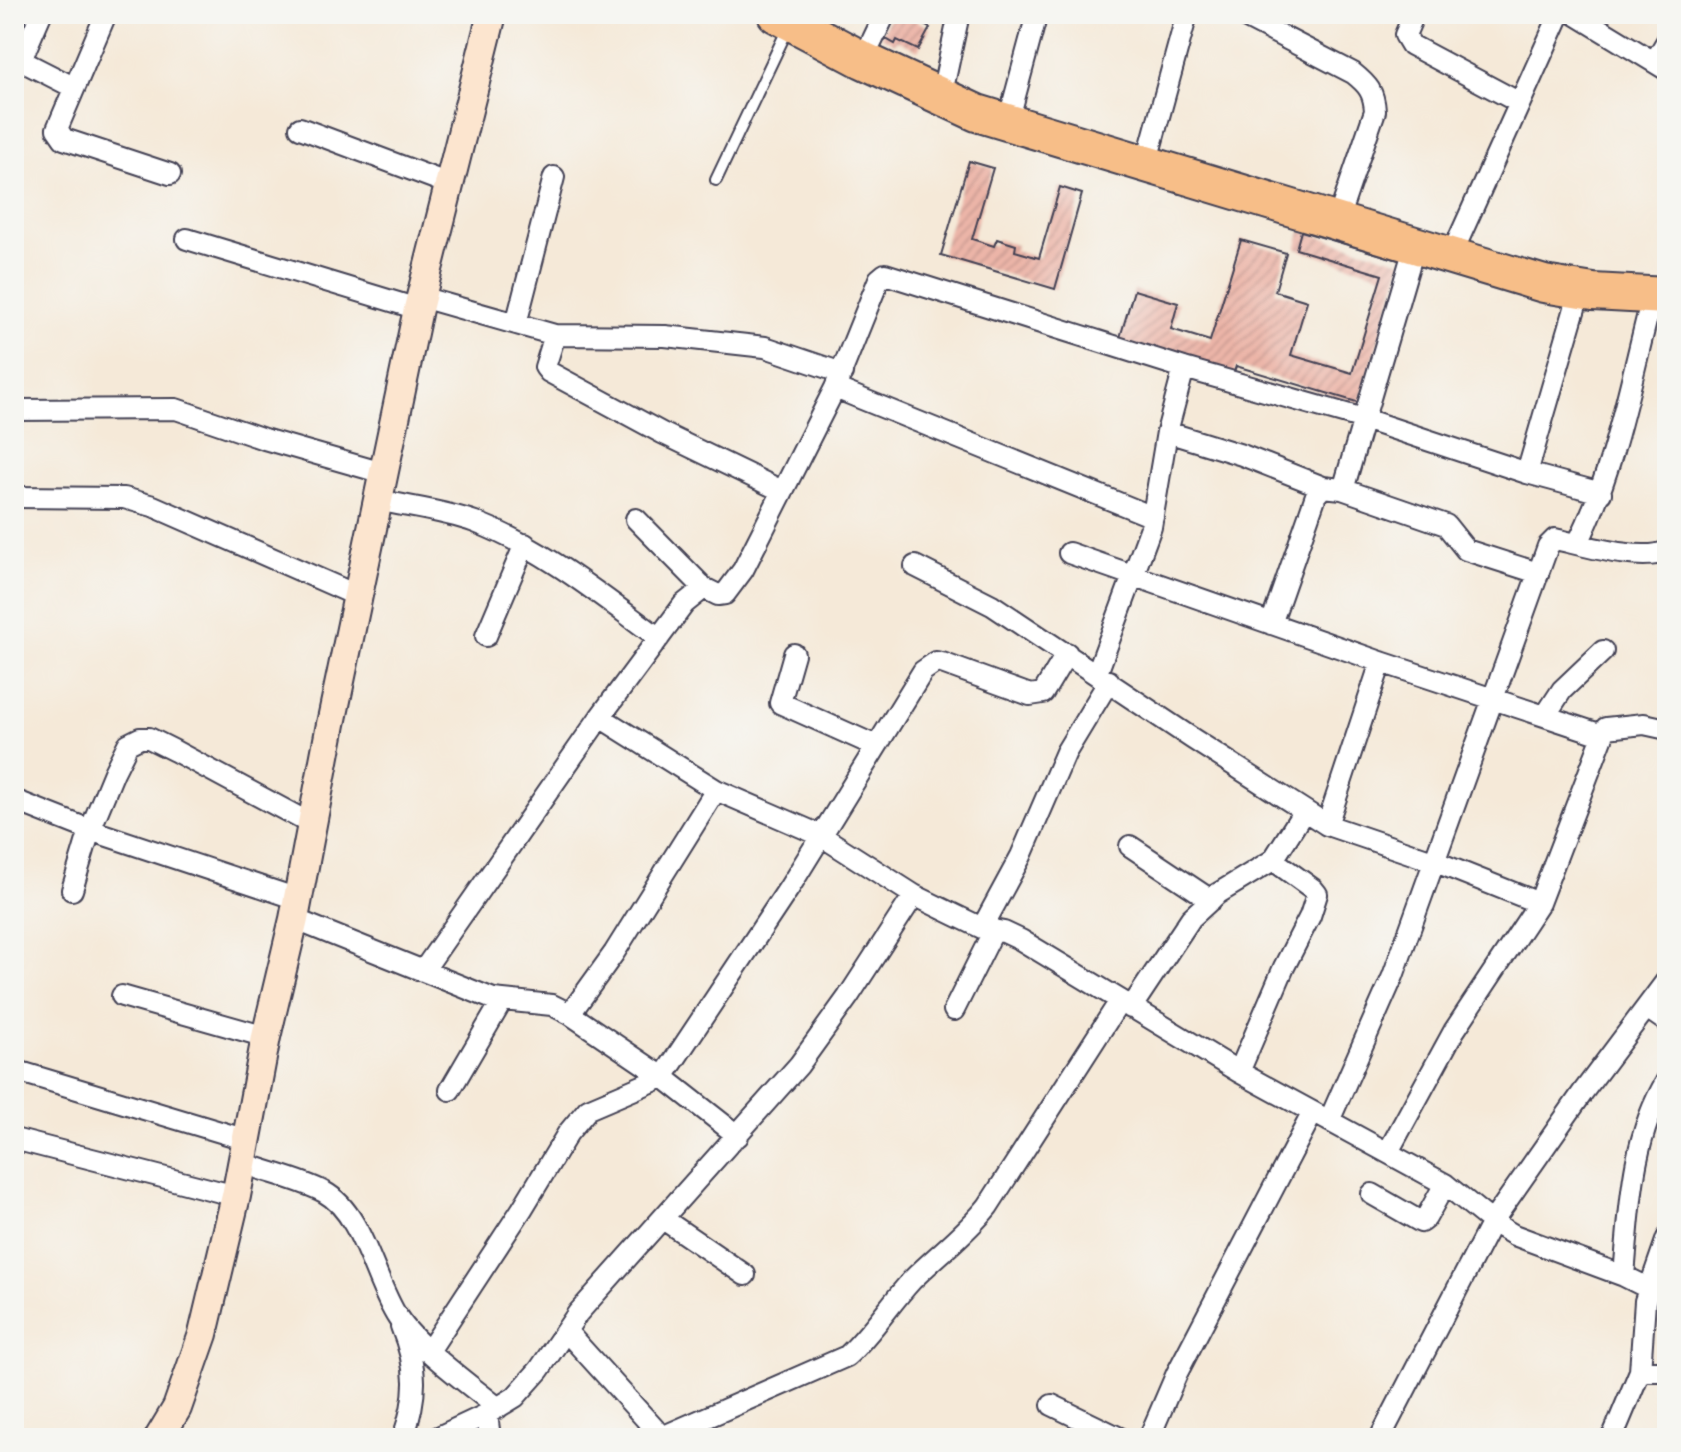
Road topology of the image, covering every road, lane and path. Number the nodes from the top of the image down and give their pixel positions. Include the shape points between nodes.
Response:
1 (41, 14) edge
2 (106, 14) edge
3 (492, 14) edge
4 (885, 14) edge
5 (959, 14) edge
6 (1037, 14) edge
7 (1187, 14) edge
8 (1239, 14) edge
9 (1414, 14) edge
10 (1560, 14) edge
11 (1575, 14) edge
12 (784, 18) edge
13 (1667, 41) edge
14 (18, 58) edge
15 (863, 60) junction
16 (1661, 66) edge
17 (73, 87) junction
18 (941, 98) junction
19 (1520, 103) junction
20 (1008, 122) junction
21 (300, 128) dead end
22 (1146, 164) junction
23 (170, 174) dead end
24 (554, 177) dead end
25 (716, 180) dead end
26 (449, 184) junction
27 (1337, 222) junction
28 (187, 239) dead end
29 (1415, 245) junction
30 (1451, 256) junction
31 (1580, 291) junction
32 (1660, 295) edge
33 (419, 303) junction
34 (516, 324) junction
35 (555, 335) junction
36 (1184, 368) junction
37 (839, 380) junction
38 (14, 410) edge
39 (1364, 419) junction
40 (1167, 432) junction
41 (1527, 473) junction
42 (380, 487) junction
43 (1332, 488) junction
44 (782, 491) junction
45 (1601, 493) junction
46 (14, 497) edge
47 (1153, 517) junction
48 (636, 519) dead end
49 (1578, 543) junction
50 (525, 544) junction
51 (1667, 551) edge
52 (1069, 553) dead end
53 (915, 566) dead end
54 (1538, 573) junction
55 (1132, 576) junction
56 (704, 588) junction
57 (358, 596) junction
58 (1271, 624) junction
59 (486, 636) dead end
60 (659, 638) junction
61 (1603, 651) dead end
62 (1067, 653) junction
63 (794, 654) dead end
64 (1381, 662) junction
65 (1103, 677) junction
66 (1494, 699) junction
67 (1545, 716) junction
68 (600, 717) junction
69 (1667, 729) edge
70 (1602, 735) junction
71 (876, 746) junction
72 (716, 790) junction
73 (14, 800) edge
74 (1304, 811) junction
75 (311, 824) junction
76 (1327, 825) junction
77 (90, 830) junction
78 (820, 835) junction
79 (1130, 846) dead end
80 (1273, 860) junction
81 (1436, 862) junction
82 (72, 890) dead end
83 (914, 895) junction
84 (1211, 900) junction
85 (1539, 903) junction
86 (296, 909) junction
87 (988, 929) junction
88 (423, 971) junction
89 (1667, 980) edge
90 (122, 996) dead end
91 (502, 1001) junction
92 (1125, 1004) junction
93 (1647, 1008) junction
94 (954, 1010) dead end
95 (570, 1014) junction
96 (1667, 1022) edge
97 (266, 1037) junction
98 (14, 1070) edge
99 (1239, 1072) junction
100 (663, 1077) junction
101 (1667, 1080) edge
102 (450, 1090) dead end
103 (1321, 1117) junction
104 (738, 1136) junction
105 (14, 1139) edge
106 (245, 1152) junction
107 (1388, 1152) junction
108 (1445, 1184) junction
109 (1372, 1194) dead end
110 (236, 1196) junction
111 (663, 1219) junction
112 (1492, 1222) junction
113 (1667, 1238) edge
114 (745, 1275) dead end
115 (1624, 1276) junction
116 (1648, 1288) junction
117 (398, 1319) junction
118 (566, 1331) junction
119 (429, 1351) junction
120 (1640, 1371) junction
121 (1667, 1371) edge
122 (1052, 1405) dead end
123 (492, 1411) junction
124 (159, 1438) edge
125 (403, 1438) edge
126 (436, 1438) edge
127 (490, 1438) edge
128 (663, 1438) edge
129 (1120, 1438) edge
130 (1149, 1438) edge
131 (1380, 1438) edge
132 (1612, 1438) edge

1 - 14 street
2 - 17 street
3 - 26 street
4 - 15 street
5 - 18 street
6 - 20 street
7 - 22 street
8 - 27 street via 1353,73 1374,96 1375,111
9 - 19 street via 1406,41
10 - 19 street
11 - 16 street
12 - 15 highway
12 - 25 lane
13 - 16 street
14 - 17 street
15 - 18 highway
17 - 23 street via 57,129 64,139
18 - 20 highway
19 - 30 street
20 - 22 highway
21 - 26 street
22 - 27 highway
24 - 34 street
26 - 33 street
27 - 29 highway
28 - 33 street
29 - 30 highway
29 - 39 street
30 - 31 highway
31 - 32 highway
31 - 41 street
32 - 45 street
33 - 34 street
33 - 42 street
34 - 35 street
35 - 37 street via 665,336 765,347
35 - 44 street via 545,361 549,372
36 - 37 street via 885,274
36 - 39 street
36 - 40 street
37 - 44 street
37 - 47 street
38 - 42 street via 176,409
39 - 41 street
39 - 43 street
40 - 43 street
40 - 47 street
41 - 45 street
42 - 50 street
42 - 57 street
43 - 54 street via 1446,525 1466,550
43 - 58 street via 1316,495
44 - 56 street via 731,589 718,595
45 - 49 street
46 - 57 street via 124,498 153,506
47 - 55 street
48 - 56 street
49 - 51 street via 1632,554
49 - 54 street via 1555,539
50 - 59 street
50 - 60 street
52 - 55 street
53 - 62 street via 992,605
54 - 66 street
55 - 58 street
55 - 65 street
56 - 60 street via 684,604
57 - 75 street
58 - 64 street
60 - 68 street
61 - 67 street via 1562,690
62 - 65 street
62 - 71 street via 1037,695 942,663 929,665
63 - 71 street via 780,703
64 - 66 street
64 - 76 street
65 - 74 street
65 - 87 street
66 - 67 street
66 - 81 street
67 - 70 street
68 - 72 street
68 - 88 street
69 - 70 street via 1615,726
70 - 85 street
71 - 78 street
72 - 78 street
72 - 95 street
73 - 77 street
74 - 76 street
74 - 80 street
75 - 77 street via 175,751 140,738 128,744
75 - 86 street
76 - 81 street
77 - 82 street
77 - 86 street
78 - 83 street
78 - 100 street
79 - 84 street
80 - 84 street
80 - 99 street via 1317,894
81 - 85 street
81 - 103 street via 1393,976
83 - 87 street
83 - 104 street via 799,1065
84 - 92 street
85 - 107 street via 1454,1031
86 - 88 street
86 - 97 street
87 - 92 street via 1021,940
87 - 94 street
88 - 91 street
89 - 93 street
90 - 97 street
91 - 95 street via 552,1005
91 - 102 street
92 - 99 street
92 - 128 street via 988,1206 912,1281 862,1342 847,1356
93 - 96 street
93 - 112 street
95 - 100 street
97 - 106 street
98 - 106 street
99 - 103 street
100 - 104 street
100 - 119 street via 588,1109
101 - 115 street via 1639,1146
103 - 107 street
103 - 130 street via 1177,1373
104 - 111 street
105 - 110 street
106 - 110 street
106 - 117 street via 337,1203 362,1241
107 - 108 street
108 - 109 street via 1421,1222
108 - 112 street
110 - 124 street via 203,1334 177,1408
111 - 114 street
111 - 118 street
112 - 115 street via 1557,1253
112 - 131 street
113 - 116 street
115 - 116 street
116 - 120 street
117 - 119 street
117 - 125 street via 416,1382
118 - 123 street via 515,1397
118 - 128 street
119 - 123 street
120 - 121 street
120 - 132 street
122 - 129 street
123 - 126 street
123 - 127 street

